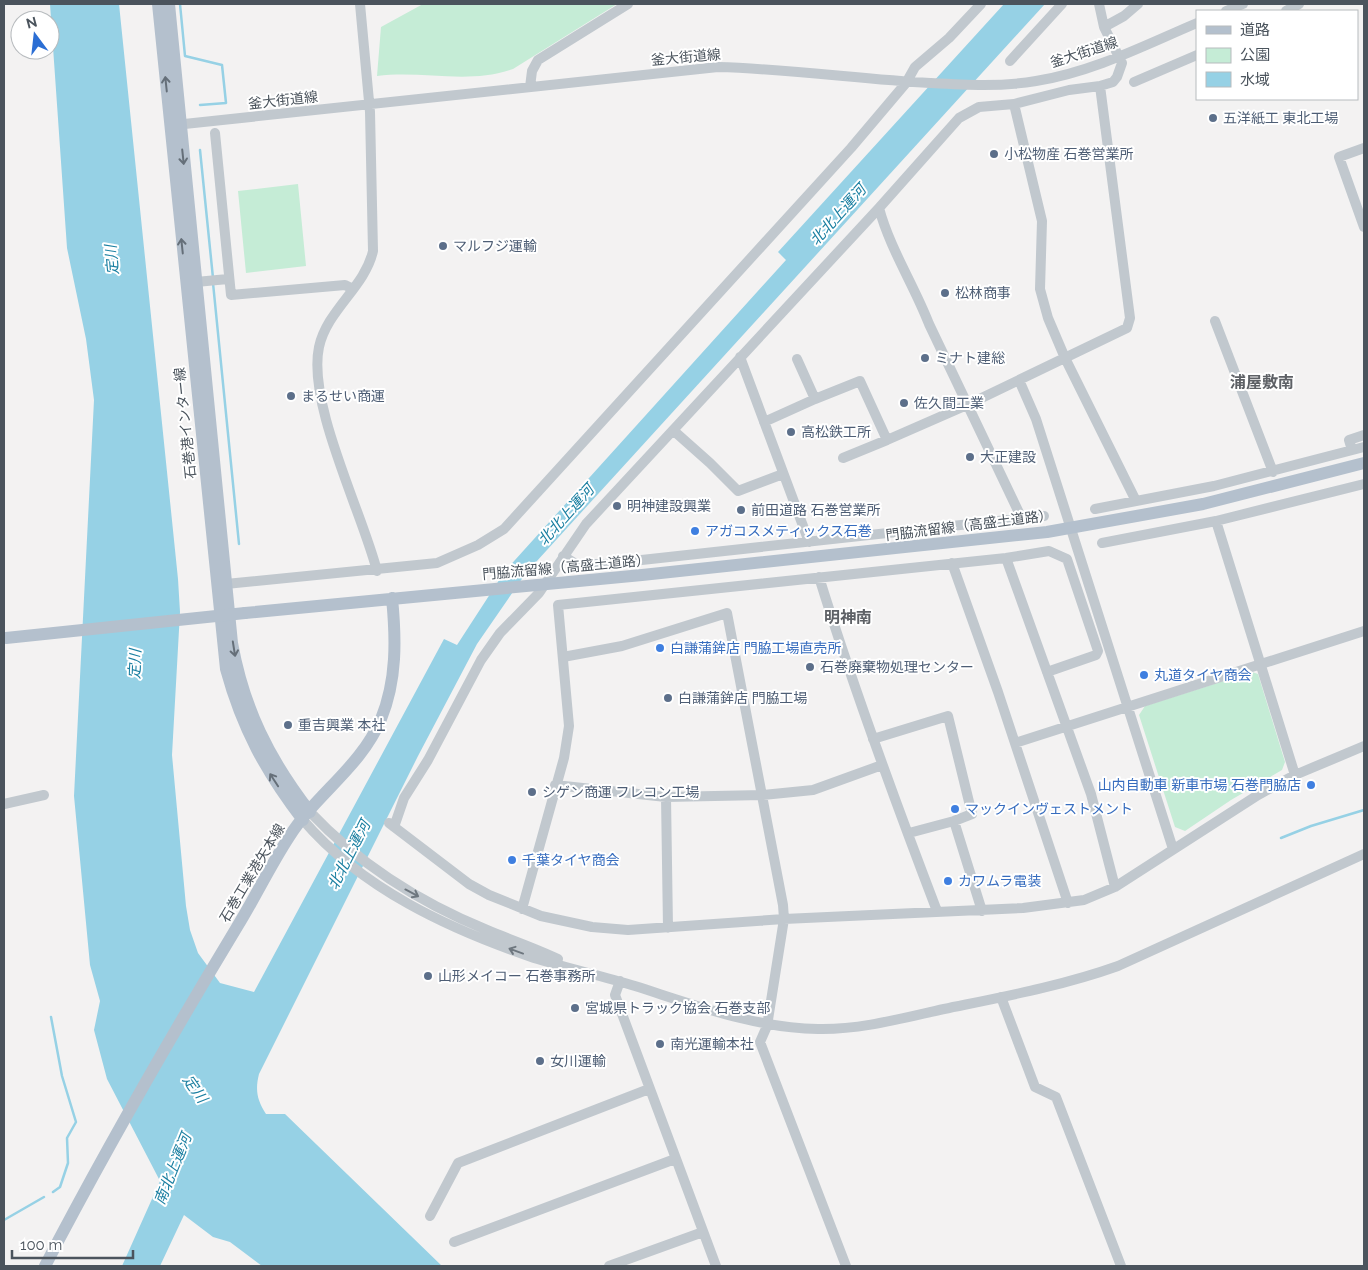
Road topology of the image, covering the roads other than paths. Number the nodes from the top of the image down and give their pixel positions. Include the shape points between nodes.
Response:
1 (158, 4) edge
2 (169, 4) edge
3 (360, 4) edge
4 (628, 4) edge
5 (981, 4) edge
6 (1062, 4) edge
7 (1099, 4) edge
8 (1138, 4) edge
9 (1243, 4) edge
10 (1299, 4) edge
11 (1228, 10) edge
12 (1288, 10) edge
13 (1196, 23) edge
14 (1104, 27) junction
15 (1196, 55) edge
16 (1119, 56) junction
17 (1010, 61) dead end
18 (906, 82) junction
19 (1134, 82) dead end
20 (530, 86) junction
21 (1100, 86) junction
22 (369, 104) junction
23 (1014, 104) junction
24 (175, 125) junction
25 (215, 133) dead end
26 (1364, 148) edge
27 (879, 208) junction
28 (1364, 228) edge
29 (228, 279) junction
30 (196, 282) junction
31 (353, 289) junction
32 (1215, 321) dead end
33 (740, 357) junction
34 (1065, 358) junction
35 (797, 359) dead end
36 (1019, 380) junction
37 (815, 399) junction
38 (967, 405) junction
39 (764, 422) junction
40 (674, 431) junction
41 (1364, 435) edge
42 (887, 440) junction
43 (1364, 447) edge
44 (1352, 450) junction
45 (843, 458) dead end
46 (1364, 463) edge
47 (1273, 472) junction
48 (783, 474) junction
49 (1364, 485) edge
50 (1136, 502) junction
51 (1095, 509) dead end
52 (1044, 516) dead end
53 (1022, 520) junction
54 (1216, 521) junction
55 (1070, 528) junction
56 (809, 542) junction
57 (1102, 543) dead end
58 (563, 556) junction
59 (1006, 558) junction
60 (952, 562) junction
61 (377, 571) junction
62 (819, 577) junction
63 (226, 584) junction
64 (545, 584) junction
65 (392, 598) junction
66 (1364, 631) edge
67 (5, 639) edge
68 (564, 657) junction
69 (1260, 664) junction
70 (1048, 672) junction
71 (1127, 708) junction
72 (1067, 727) junction
73 (873, 739) junction
74 (1015, 743) junction
75 (1364, 746) edge
76 (882, 766) junction
77 (1294, 775) junction
78 (556, 785) junction
79 (44, 795) dead end
80 (763, 795) junction
81 (666, 797) junction
82 (4, 804) edge
83 (306, 816) junction
84 (954, 821) junction
85 (909, 833) junction
86 (1173, 849) junction
87 (1364, 854) edge
88 (1115, 887) junction
89 (1068, 903) junction
90 (522, 909) junction
91 (982, 910) junction
92 (937, 912) junction
93 (784, 919) junction
94 (668, 928) junction
95 (580, 970) junction
96 (620, 981) junction
97 (1001, 997) junction
98 (767, 1026) junction
99 (649, 1089) junction
100 (676, 1159) junction
101 (430, 1216) dead end
102 (703, 1232) junction
103 (454, 1242) dead end
104 (45, 1266) edge
105 (610, 1266) edge
106 (716, 1266) edge
107 (846, 1266) edge
108 (1120, 1266) edge

24 -> 1 main road, 石巻港インター線
2 - 24 main road, 石巻港インター線
3 - 22 street
4 - 20 street via 538,60
5 - 18 street via 949,38 918,64
6 - 17 street
7 - 14 street
8 - 14 street
9 - 11 street
10 - 12 street
13 - 16 street, 釜大街道線
14 - 16 street
15 - 19 street
16 - 18 street, 釜大街道線 via 1036,82 981,86
16 - 21 street via 1122,63 1120,74 1113,82
18 - 20 street, 釜大街道線 via 718,67
18 - 61 street via 851,148 504,529 463,553 437,563
20 - 22 street, 釜大街道線
21 - 23 street
21 - 34 street via 1130,318 1127,328
22 - 24 street, 釜大街道線
22 - 31 street via 373,251 366,272
23 - 27 street via 979,107 959,118
23 - 34 street via 1042,221 1040,289
24 -> 30 main road, 石巻港インター線
83 -> 24 main road, 石巻港インター線 via 275,782 258,754 243,722 226,669
25 - 29 street
26 - 28 street via 1339,157
27 - 33 street
27 - 38 street via 885,229
29 - 30 street
29 - 31 street via 231,296 345,285
30 - 63 main road, 石巻港インター線
31 - 61 street via 325,331 319,346 318,371 329,426
32 - 47 street
33 - 39 street
33 - 40 street
34 - 36 street
34 - 50 street
35 - 37 street
36 - 38 street
36 - 55 street via 1036,419
37 - 39 street
37 - 42 street via 860,381
38 - 42 street
38 - 53 street
39 - 48 street
40 - 48 street via 738,491
40 - 58 street via 586,524
41 - 44 street via 1349,440
42 - 45 street
43 - 44 street
44 - 47 street
46 - 55 main road, 門脇流留線（高盛土道路） via 1203,504
47 - 50 street
48 - 56 street
49 - 54 street
50 - 51 street
52 - 53 street
53 - 56 street
54 - 57 street
54 - 69 street
55 - 64 main road, 門脇流留線（高盛土道路）
55 - 71 street
56 - 58 street via 590,565 576,564
58 - 64 street
59 - 60 street
59 - 70 street
59 - 70 street via 1049,551 1067,559 1098,651 1096,655
60 - 62 street
60 - 74 street
61 - 63 street
62 - 68 street via 558,605
62 - 73 street
63 -> 83 main road, 石巻港インター線 via 236,667 252,717
64 - 65 main road, 門脇流留線（高盛土道路）
64 - 90 street via 500,633 481,660 391,824 469,884
65 - 67 main road, bridge
65 - 83 main road, 石巻工業港矢本線 via 396,644 382,718 360,757
66 - 69 street
68 - 78 street via 569,726
68 - 80 street via 622,646 727,613
69 - 71 street
69 - 77 street
70 - 72 street
71 - 72 street
71 - 86 street
72 - 74 street
72 - 88 street via 1091,794
73 - 76 street
73 - 84 street via 948,716 972,814
74 - 89 street
75 - 77 street
76 - 80 street via 813,790
76 - 85 street
77 - 86 street
78 - 81 street
78 - 90 street
79 - 82 street
80 - 81 street
80 - 93 street via 781,886
81 - 94 street
83 -> 95 street via 402,888 445,911
95 -> 83 street via 535,958 452,926 401,900 364,876 326,844
83 - 104 main road, 石巻工業港矢本線 via 290,835 216,962
84 - 85 street
84 - 91 street
85 - 92 street
86 - 88 street
87 - 97 street via 1118,966 1084,978
88 - 89 street
89 - 91 street
90 - 94 street via 592,927 628,930
91 - 92 street
92 - 93 street
93 - 94 street
93 - 98 street
95 - 96 street
96 - 98 street
96 - 99 street via 615,995
97 - 98 street via 846,1028
97 - 108 street via 1035,1087 1056,1097
98 - 107 street via 760,1042
99 - 100 street
99 - 101 street via 458,1163
100 - 102 street
100 - 103 street
102 - 105 street
102 - 106 street

